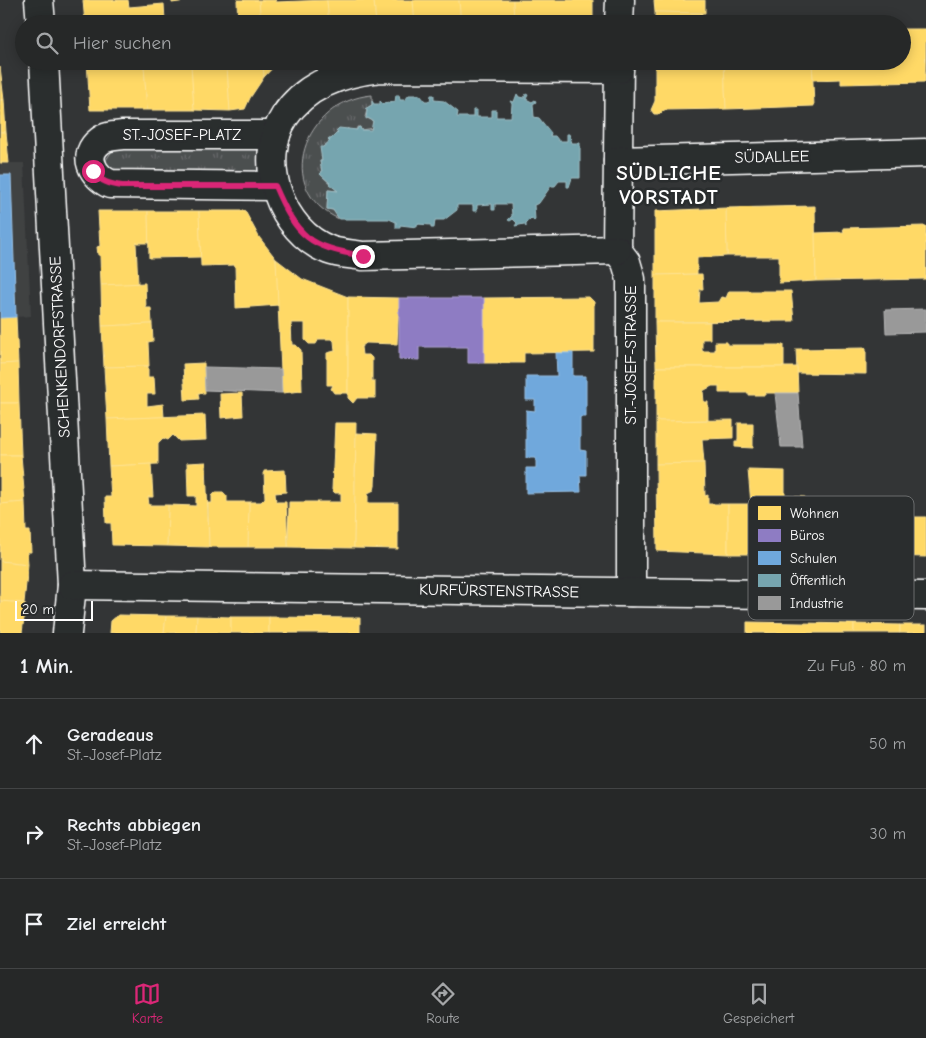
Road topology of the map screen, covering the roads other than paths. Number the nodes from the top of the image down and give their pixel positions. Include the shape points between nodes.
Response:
1 (40, 0) edge
2 (620, 0) edge
3 (41, 15) edge
4 (619, 15) edge
5 (44, 70) edge
6 (363, 70) edge
7 (619, 70) edge
8 (276, 135) junction
9 (926, 153) edge
10 (618, 161) junction
11 (275, 186) junction
12 (617, 250) junction
13 (72, 585) junction
14 (631, 592) junction
15 (748, 594) edge
16 (67, 633) edge

1 - 3 street
2 - 4 street
5 - 13 street, SCHENKENDORFSTRASSE
6 - 8 street via 328,80 305,95 285,116
7 - 10 street, ST.-JOSEF-STRASSE
8 - 11 street via 272,159
8 - 11 street, ST.-JOSEF-PLATZ via 123,135 101,140 92,148 90,159 99,179 110,184
9 - 10 street, SÜDALLEE
10 - 12 street, ST.-JOSEF-STRASSE
11 - 12 street via 286,212 306,237 330,251 363,256
12 - 14 street, ST.-JOSEF-STRASSE via 626,262 631,279
13 - 14 street, KURFÜRSTENSTRASSE
13 - 16 street, SCHENKENDORFSTRASSE
14 - 15 street, KURFÜRSTENSTRASSE

